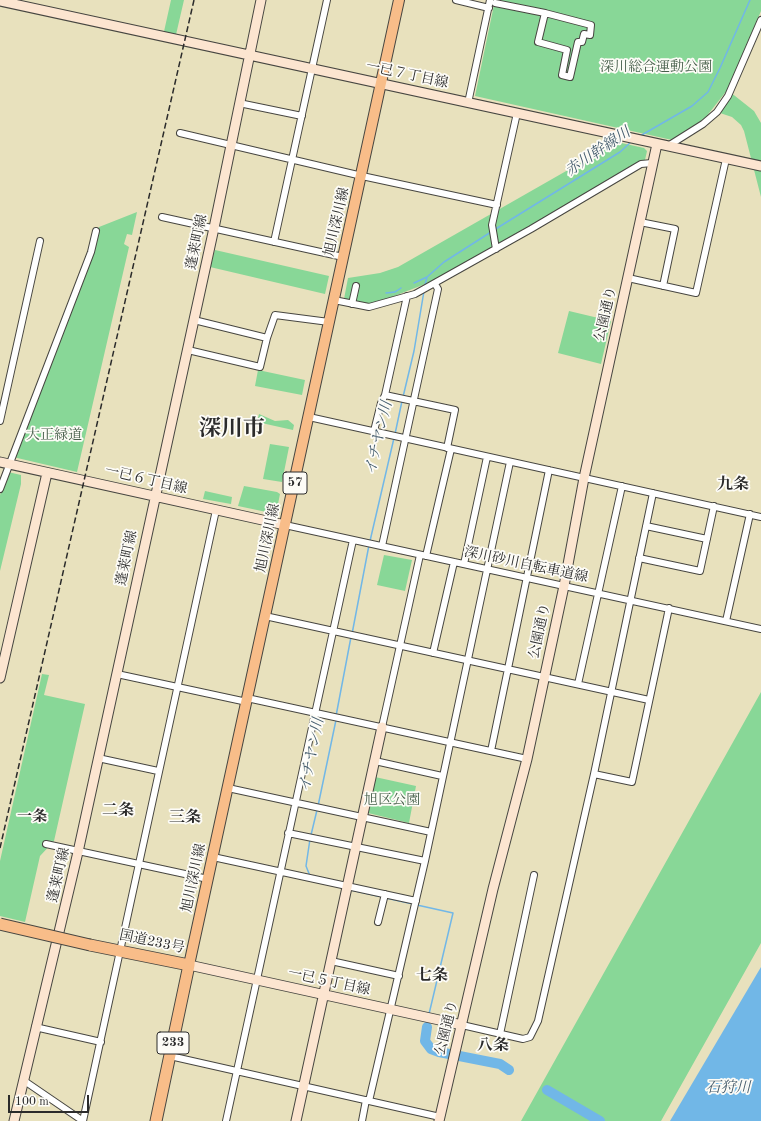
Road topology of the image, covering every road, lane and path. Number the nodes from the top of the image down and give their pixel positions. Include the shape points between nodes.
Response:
1 (0, 0) edge
2 (261, 0) edge
3 (327, 0) edge
4 (399, 0) edge
5 (456, 0) edge
6 (493, 1) edge
7 (488, 8) junction
8 (545, 14) junction
9 (761, 20) edge
10 (249, 55) junction
11 (312, 69) junction
12 (381, 84) junction
13 (239, 103) junction
14 (468, 103) junction
15 (517, 114) junction
16 (302, 116) junction
17 (180, 133) dead end
18 (656, 144) junction
19 (231, 146) junction
20 (667, 146) junction
21 (726, 159) junction
22 (292, 160) junction
23 (652, 163) junction
24 (761, 166) edge
25 (362, 176) junction
26 (497, 205) junction
27 (162, 217) dead end
28 (640, 222) junction
29 (214, 228) junction
30 (96, 231) dead end
31 (40, 241) dead end
32 (274, 242) junction
33 (496, 249) junction
34 (343, 257) junction
35 (628, 278) junction
36 (435, 284) junction
37 (356, 286) dead end
38 (663, 286) junction
39 (407, 296) junction
40 (334, 300) junction
41 (352, 304) junction
42 (194, 320) junction
43 (329, 322) junction
44 (267, 338) junction
45 (188, 350) junction
46 (385, 395) junction
47 (413, 401) junction
48 (309, 418) junction
49 (0, 421) edge
50 (374, 431) junction
51 (406, 438) junction
52 (449, 448) junction
53 (487, 457) junction
54 (510, 462) junction
55 (5, 463) edge
56 (549, 470) junction
57 (46, 473) junction
58 (584, 478) junction
59 (622, 486) junction
60 (0, 489) edge
61 (653, 493) junction
62 (156, 497) junction
63 (714, 506) junction
64 (216, 510) junction
65 (750, 514) junction
66 (761, 517) edge
67 (285, 525) junction
68 (646, 526) junction
69 (707, 539) junction
70 (353, 540) junction
71 (382, 546) junction
72 (423, 555) junction
73 (639, 558) junction
74 (454, 562) junction
75 (464, 564) junction
76 (487, 569) junction
77 (528, 578) junction
78 (564, 586) junction
79 (598, 593) junction
80 (630, 600) junction
81 (669, 608) junction
82 (265, 616) junction
83 (726, 621) junction
84 (761, 629) edge
85 (333, 631) junction
86 (400, 646) junction
87 (433, 653) junction
88 (467, 661) junction
89 (509, 670) junction
90 (117, 674) junction
91 (545, 677) junction
92 (0, 678) edge
93 (578, 684) junction
94 (177, 687) junction
95 (611, 692) junction
96 (247, 700) junction
97 (650, 700) junction
98 (315, 712) junction
99 (382, 727) junction
100 (450, 742) junction
101 (491, 751) junction
102 (98, 758) junction
103 (526, 759) junction
104 (375, 761) junction
105 (158, 771) junction
106 (594, 774) junction
107 (442, 776) junction
108 (228, 788) junction
109 (295, 802) junction
110 (363, 818) junction
111 (288, 832) junction
112 (431, 832) junction
113 (46, 844) dead end
114 (356, 847) junction
115 (78, 852) junction
116 (213, 857) junction
117 (425, 861) junction
118 (138, 865) junction
119 (280, 872) junction
120 (534, 875) dead end
121 (208, 879) junction
122 (348, 886) junction
123 (385, 894) junction
124 (416, 901) junction
125 (378, 922) dead end
126 (0, 924) edge
127 (119, 950) junction
128 (331, 961) junction
129 (190, 965) junction
130 (399, 976) junction
131 (256, 980) junction
132 (324, 995) junction
133 (390, 1010) junction
134 (462, 1026) junction
135 (35, 1027) junction
136 (500, 1034) junction
137 (101, 1042) junction
138 (170, 1056) junction
139 (237, 1072) junction
140 (24, 1080) junction
141 (304, 1086) junction
142 (367, 1100) junction
143 (439, 1119) edge
144 (14, 1121) edge
145 (83, 1121) edge
146 (156, 1121) edge
147 (226, 1121) edge
148 (296, 1121) edge
149 (362, 1121) edge

1 - 10 street, 一已７丁目線
2 - 10 street, 蓬莱町線
3 - 11 street
4 - 12 main road, 旭川深川線 / 57
5 - 7 street
6 - 7 street
6 - 8 street
7 - 14 street
8 - 8 street via 591,25 590,35 584,34 582,42 578,42 570,77 562,75 567,50 538,42
9 - 20 street via 728,96 717,112
10 - 11 street, 一已７丁目線
10 - 13 street, 蓬莱町線
11 - 12 street, 一已７丁目線
11 - 16 street
12 - 14 street, 一已７丁目線
12 - 25 main road, 旭川深川線 / 57
13 - 16 street
13 - 19 street, 蓬莱町線
14 - 15 street, 一已７丁目線
15 - 18 street, 一已７丁目線
15 - 26 street
16 - 22 street
17 - 19 street
18 - 20 street, 一已７丁目線
18 - 23 street, 公園通り
19 - 22 street
19 - 29 street, 蓬莱町線
20 - 21 street, 一已７丁目線
21 - 24 street, 一已７丁目線
21 - 38 street via 696,293
22 - 25 street
22 - 32 street
23 - 28 street, 公園通り
23 - 33 street via 641,164
25 - 26 street
25 - 34 main road, 旭川深川線 / 57
26 - 33 street via 492,225
27 - 29 street
28 - 35 street, 公園通り
28 - 38 street via 675,229
29 - 32 street
29 - 42 street, 蓬莱町線
30 - 55 street via 91,252
31 - 49 street
32 - 34 street
33 - 36 street
34 - 40 main road, 旭川深川線 / 57
35 - 38 street
35 - 58 street, 公園通り
36 - 39 street
36 - 47 street via 438,289
37 - 41 street
39 - 41 street via 370,306
39 - 46 street
40 - 41 street
40 - 43 main road, 旭川深川線 / 57
42 - 44 street
42 - 45 street, 蓬莱町線
43 - 44 street via 275,315
43 - 48 main road, 旭川深川線 / 57
44 - 45 street via 260,367
45 - 62 street, 蓬莱町線
46 - 47 street
46 - 50 street
47 - 51 street
47 - 52 street via 455,410
48 - 50 street
48 - 67 main road, 旭川深川線 / 57
50 - 51 street
51 - 52 street
51 - 71 street
52 - 53 street
52 - 72 street
53 - 54 street
53 - 75 street
54 - 56 street
54 - 76 street
55 - 57 street, 一已６丁目線
55 - 60 street
56 - 58 street
56 - 77 street
57 - 62 street, 一已６丁目線
57 - 92 street
58 - 59 street
58 - 78 street, 公園通り
59 - 61 street
59 - 79 street
61 - 63 street
61 - 68 street
62 - 64 street, 一已６丁目線
62 - 90 street, 蓬莱町線
63 - 65 street
63 - 69 street
64 - 67 street, 一已６丁目線
64 - 94 street
65 - 66 street
65 - 83 street
67 - 70 street, 深川砂川自転車道線
67 - 82 main road, 旭川深川線 / 57
68 - 69 street
68 - 73 street
69 - 73 street via 700,572
70 - 71 street, 深川砂川自転車道線
70 - 85 street
71 - 72 street, 深川砂川自転車道線
72 - 74 street, 深川砂川自転車道線
72 - 86 street
73 - 80 street
74 - 75 street, 深川砂川自転車道線
74 - 87 street
75 - 76 street, 深川砂川自転車道線
76 - 77 street, 深川砂川自転車道線
76 - 88 street
77 - 78 street, 深川砂川自転車道線
77 - 89 street
78 - 79 street, 深川砂川自転車道線
78 - 91 street, 公園通り
79 - 80 street, 深川砂川自転車道線
79 - 93 street
80 - 81 street, 深川砂川自転車道線
80 - 95 street
81 - 83 street, 深川砂川自転車道線
81 - 97 street
82 - 85 street
82 - 96 main road, 旭川深川線 / 57
83 - 84 street, 深川砂川自転車道線
85 - 86 street
85 - 98 street
86 - 87 street
86 - 99 street
87 - 88 street
88 - 89 street
88 - 100 street
89 - 91 street
89 - 101 street
90 - 94 street
90 - 102 street, 蓬莱町線
91 - 93 street
91 - 103 street, 公園通り
93 - 95 street
94 - 96 street
94 - 105 street
95 - 97 street
95 - 106 street
96 - 98 street
96 - 108 main road, 旭川深川線 / 57
97 - 106 street via 632,782
98 - 99 street
98 - 109 street
99 - 100 street
99 - 104 street
100 - 101 street
100 - 107 street
101 - 103 street
102 - 105 street
102 - 115 street, 蓬莱町線
103 - 134 street, 公園通り
104 - 107 street
104 - 110 street
105 - 118 street
106 - 136 street via 538,1021 530,1037 523,1039
107 - 112 street
108 - 109 street
108 - 116 main road, 旭川深川線 / 57
109 - 110 street
109 - 111 street
110 - 112 street
110 - 114 street
111 - 114 street
111 - 119 street
112 - 117 street
113 - 115 street
114 - 117 street
114 - 122 street
115 - 118 street
115 - 135 street, 蓬莱町線
116 - 119 street
116 - 121 main road, 旭川深川線 / 57
117 - 124 street
118 - 121 street
118 - 127 street
119 - 122 street
119 - 131 street
120 - 136 street
121 - 129 main road, 旭川深川線 / 57
122 - 123 street
122 - 128 street
123 - 124 street
123 - 125 street
124 - 130 street
126 - 127 highway, 国道233号, bridge
127 - 129 highway, 国道233号
127 - 137 street
128 - 130 street
128 - 132 street
129 - 131 street, 一已５丁目線
129 - 138 highway, 国道233号 / 233
130 - 133 street
131 - 132 street, 一已５丁目線
131 - 139 street
132 - 133 street, 一已５丁目線
132 - 141 street
133 - 134 street, 一已５丁目線
133 - 142 street
134 - 136 street
134 - 143 street, 公園通り
135 - 137 street
135 - 140 street, 蓬莱町線
137 - 145 street
138 - 139 street
138 - 146 highway, 国道233号 / 233
139 - 141 street
139 - 147 street
140 - 144 street, 蓬莱町線
140 - 145 street
141 - 142 street
141 - 148 street
142 - 143 street
142 - 149 street

